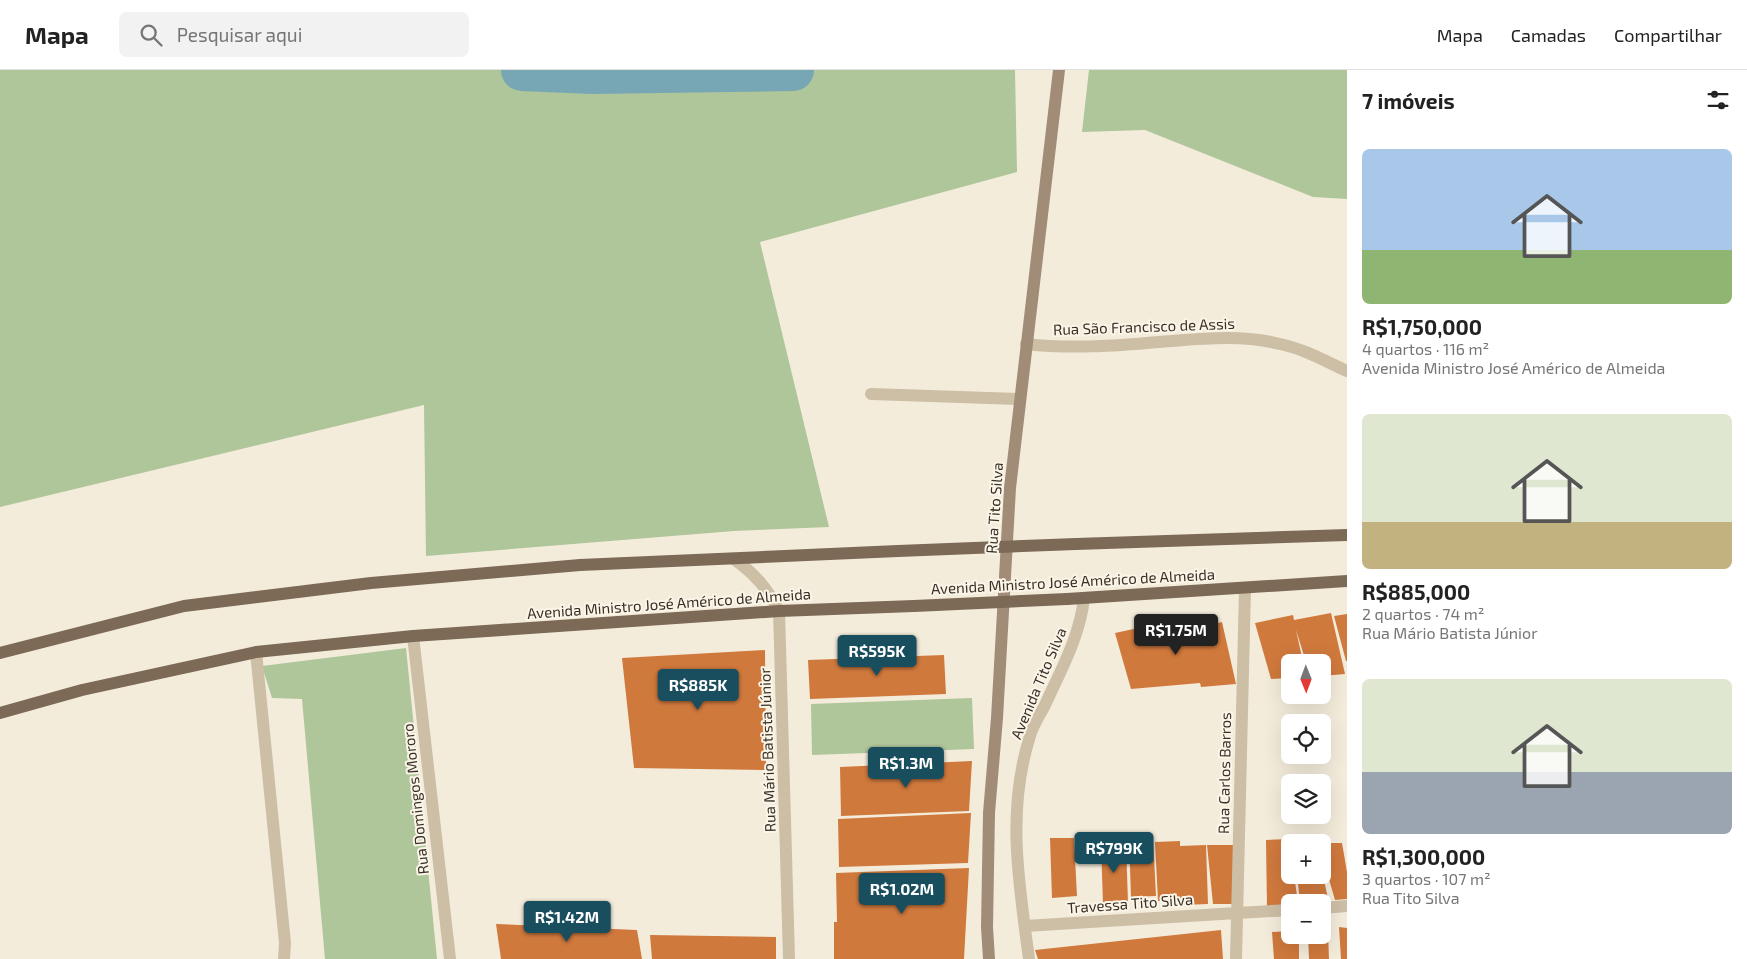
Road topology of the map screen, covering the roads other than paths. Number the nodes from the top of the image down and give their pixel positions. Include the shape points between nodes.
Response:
1 (1058, 70) edge
2 (1026, 344) junction
3 (1347, 371) edge
4 (871, 394) dead end
5 (1020, 399) junction
6 (1347, 535) edge
7 (734, 558) junction
8 (1347, 581) edge
9 (1245, 589) junction
10 (1084, 598) junction
11 (779, 611) junction
12 (413, 636) junction
13 (256, 652) junction
14 (0, 653) edge
15 (0, 713) edge
16 (1347, 906) edge
17 (1331, 907) edge
18 (1281, 911) edge
19 (1237, 913) junction
20 (1025, 926) junction
21 (284, 959) edge
22 (450, 959) edge
23 (789, 959) edge
24 (989, 959) edge
25 (1029, 959) edge
26 (1236, 959) edge

1 - 2 main road, Rua Tito Silva
2 - 3 street, Rua São Francisco de Assis via 1057,348 1209,338 1254,339 1310,353
2 - 5 main road, Rua Tito Silva
4 - 5 street
5 - 24 main road, Rua Tito Silva via 1010,488 989,813
6 - 7 main road, bridge
7 - 11 street, Rua Mário Batista Júnior via 769,590
7 - 14 main road via 580,565 371,583 184,606
8 - 9 main road, Avenida Ministro José Américo de Almeida
9 - 10 main road, Avenida Ministro José Américo de Almeida
9 - 19 street, Rua Carlos Barros
10 - 11 main road, Avenida Ministro José Américo de Almeida, bridge
10 - 20 street, Avenida Tito Silva via 1082,622 1030,735 1017,798 1014,830
11 - 12 main road, Avenida Ministro José Américo de Almeida
11 - 23 street, Rua Mário Batista Júnior
12 - 13 main road, Avenida Ministro José Américo de Almeida
12 - 22 street, Rua Domingos Mororo
13 - 15 main road, Avenida Ministro José Américo de Almeida via 82,690
13 - 21 street
16 - 17 street
18 - 19 street, Travessa Tito Silva
19 - 20 street, Travessa Tito Silva
19 - 26 street, Rua Carlos Barros
20 - 25 street, Avenida Tito Silva

